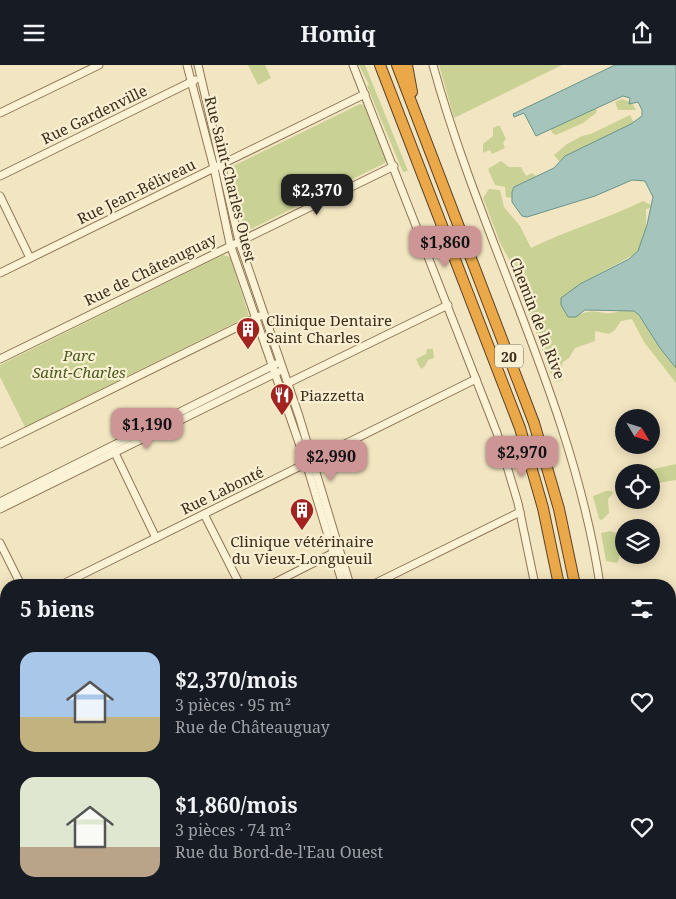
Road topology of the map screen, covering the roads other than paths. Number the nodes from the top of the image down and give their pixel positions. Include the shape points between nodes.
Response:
1 (99, 65) edge
2 (187, 65) edge
3 (198, 65) edge
4 (353, 65) edge
5 (374, 65) edge
6 (380, 65) edge
7 (397, 65) edge
8 (407, 65) edge
9 (433, 65) edge
10 (202, 77) junction
11 (192, 81) junction
12 (364, 94) junction
13 (0, 113) edge
14 (402, 120) junction
15 (420, 124) junction
16 (222, 164) junction
17 (394, 166) junction
18 (214, 168) junction
19 (0, 176) edge
20 (0, 197) edge
21 (239, 241) junction
22 (230, 244) junction
23 (30, 258) junction
24 (0, 273) edge
25 (448, 305) junction
26 (264, 314) junction
27 (256, 317) junction
28 (0, 359) edge
29 (273, 366) junction
30 (282, 366) junction
31 (276, 374) junction
32 (476, 379) junction
33 (288, 383) junction
34 (0, 444) edge
35 (114, 449) junction
36 (310, 462) junction
37 (0, 502) edge
38 (0, 509) edge
39 (520, 513) junction
40 (204, 514) junction
41 (156, 538) junction
42 (0, 543) edge
43 (341, 549) junction
44 (333, 553) junction
45 (18, 579) edge
46 (73, 579) edge
47 (237, 579) edge
48 (282, 579) edge
49 (341, 579) edge
50 (348, 579) edge
51 (384, 579) edge
52 (534, 579) edge
53 (558, 579) edge
54 (573, 579) edge
55 (599, 579) edge

1 - 13 street
2 - 11 street, Rue Saint-Charles Ouest
3 - 10 street, Rue Saint-Charles Ouest
4 - 12 street
5 - 14 highway
6 - 14 highway, 20
7 - 15 highway, 20
8 - 15 highway
9 - 55 street, Chemin de la Rive via 458,149 567,440 586,511
10 - 11 street, Rue Gardenville
10 - 16 street, Rue Saint-Charles Ouest
11 - 18 street, Rue Saint-Charles Ouest
11 - 19 street, Rue Gardenville
12 - 16 street, Rue Jean-Béliveau
12 - 17 street
14 - 53 highway, 20 via 522,435 544,508
15 - 54 highway, 20 via 539,437 559,509
16 - 18 street, Rue Jean-Béliveau
16 - 21 street, Rue Saint-Charles Ouest
17 - 21 street, Rue de Châteauguay
17 - 25 street
18 - 22 street, Rue Saint-Charles Ouest
18 - 23 street, Rue Jean-Béliveau
20 - 23 street
21 - 22 street, Rue de Châteauguay
21 - 26 street, Rue Saint-Charles Ouest
22 - 27 street, Rue Saint-Charles Ouest
22 - 28 street, Rue de Châteauguay
23 - 24 street, Rue Jean-Béliveau
25 - 32 street
25 - 33 street
26 - 27 street
26 - 30 street, Rue Saint-Charles Ouest
27 - 29 street, Rue Saint-Charles Ouest
27 - 34 street
29 - 30 street
29 - 31 street, Rue Saint-Charles Ouest
29 - 35 street
30 - 31 street
30 - 33 street, Rue Saint-Charles Ouest
31 - 35 street
31 - 36 street, Rue Saint-Charles Ouest
32 - 36 street, Rue Labonté
32 - 39 street via 504,454
33 - 36 street, Rue Saint-Charles Ouest
35 - 37 street
35 - 38 street
35 - 41 street
36 - 40 street, Rue Labonté
36 - 43 street, Rue Saint-Charles Ouest
36 - 44 street, Rue Saint-Charles Ouest
39 - 51 street
39 - 52 street
40 - 41 street, Rue Labonté
40 - 47 street
41 - 46 street, Rue Labonté
42 - 45 street
43 - 44 street
43 - 50 street, Rue Saint-Charles Ouest
44 - 48 street
44 - 49 street, Rue Saint-Charles Ouest

